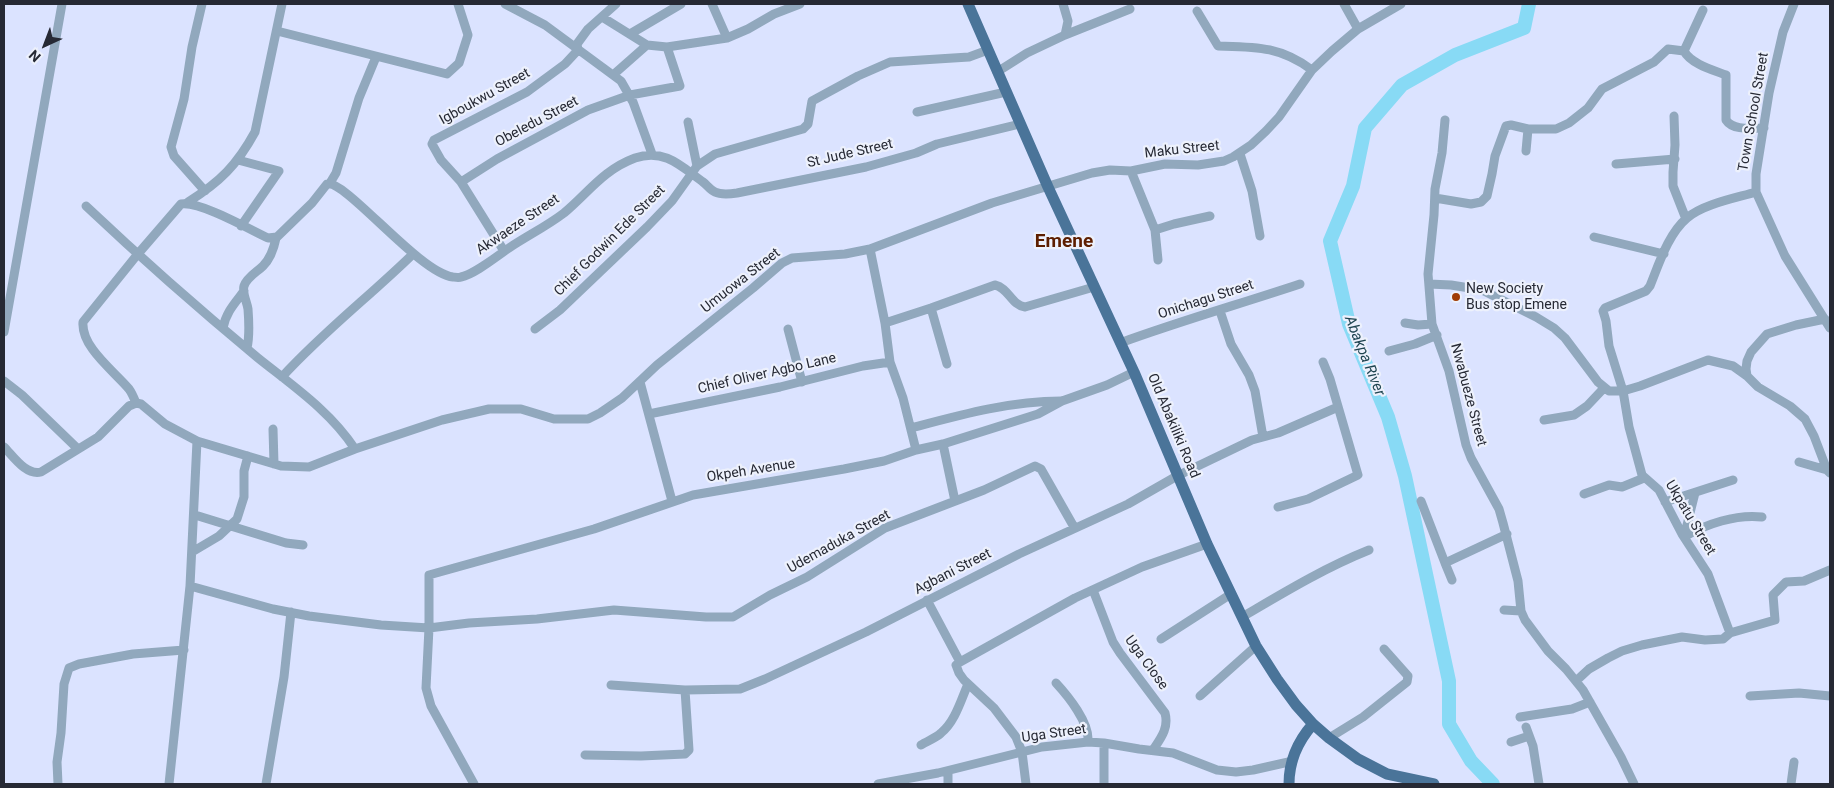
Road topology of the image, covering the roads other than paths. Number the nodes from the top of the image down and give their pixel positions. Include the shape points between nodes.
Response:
1 (62, 4) edge
2 (202, 4) edge
3 (282, 4) edge
4 (458, 4) edge
5 (505, 4) edge
6 (603, 4) edge
7 (616, 4) edge
8 (681, 4) edge
9 (712, 4) edge
10 (800, 4) edge
11 (968, 4) edge
12 (1064, 4) edge
13 (1344, 4) edge
14 (1401, 4) edge
15 (1794, 4) edge
16 (1130, 9) dead end
17 (1703, 10) dead end
18 (1197, 11) dead end
19 (602, 18) junction
20 (1358, 29) junction
21 (277, 31) junction
22 (630, 34) junction
23 (1065, 35) junction
24 (727, 38) junction
25 (647, 46) junction
26 (667, 46) junction
27 (578, 50) junction
28 (988, 50) junction
29 (1684, 51) junction
30 (376, 57) junction
31 (1312, 70) junction
32 (998, 72) junction
33 (613, 75) junction
34 (1006, 92) junction
35 (630, 95) junction
36 (918, 112) dead end
37 (1674, 116) dead end
38 (1445, 120) dead end
39 (688, 122) dead end
40 (1020, 124) junction
41 (1764, 128) junction
42 (1528, 129) junction
43 (1526, 151) dead end
44 (652, 154) junction
45 (1240, 154) junction
46 (238, 160) junction
47 (1675, 160) junction
48 (1616, 164) dead end
49 (694, 170) junction
50 (1131, 171) junction
51 (461, 182) junction
52 (330, 183) junction
53 (1048, 187) junction
54 (205, 191) junction
55 (1756, 192) junction
56 (1435, 198) junction
57 (188, 202) junction
58 (86, 206) dead end
59 (1210, 216) dead end
60 (1686, 218) junction
61 (241, 226) junction
62 (1155, 230) junction
63 (1260, 236) dead end
64 (1594, 237) dead end
65 (276, 238) junction
66 (870, 249) junction
67 (504, 251) junction
68 (138, 254) junction
69 (413, 254) junction
70 (1664, 254) junction
71 (1158, 260) dead end
72 (1300, 284) dead end
73 (1429, 284) junction
74 (1094, 287) junction
75 (244, 291) junction
76 (931, 308) junction
77 (1220, 310) junction
78 (1825, 319) junction
79 (885, 323) junction
80 (1405, 323) dead end
81 (1432, 324) junction
82 (223, 328) junction
83 (1830, 328) edge
84 (535, 329) dead end
85 (788, 329) dead end
86 (4, 332) edge
87 (1437, 335) junction
88 (1120, 343) junction
89 (247, 348) junction
90 (1389, 351) dead end
91 (890, 362) junction
92 (1323, 362) dead end
93 (947, 364) dead end
94 (1134, 372) junction
95 (282, 376) junction
96 (1747, 376) junction
97 (4, 381) edge
98 (640, 382) junction
99 (802, 382) junction
100 (1604, 388) junction
101 (1623, 391) junction
102 (1062, 401) junction
103 (136, 403) junction
104 (1338, 407) junction
105 (650, 414) junction
106 (1544, 420) dead end
107 (911, 428) junction
108 (273, 429) dead end
109 (1263, 437) junction
110 (197, 441) junction
111 (943, 444) junction
112 (4, 447) edge
113 (78, 449) junction
114 (355, 449) junction
115 (916, 450) junction
116 (248, 456) junction
117 (1799, 462) dead end
118 (274, 464) junction
119 (1829, 471) edge
120 (1177, 476) junction
121 (1644, 478) junction
122 (1733, 480) dead end
123 (1695, 493) junction
124 (1584, 494) dead end
125 (672, 501) junction
126 (1421, 501) dead end
127 (955, 502) junction
128 (1665, 502) junction
129 (1278, 507) dead end
130 (195, 515) junction
131 (1762, 517) dead end
132 (232, 526) junction
133 (1074, 527) junction
134 (1507, 534) junction
135 (1684, 537) junction
136 (1207, 544) junction
137 (303, 545) dead end
138 (1369, 550) dead end
139 (192, 552) junction
140 (1445, 563) junction
141 (1830, 570) edge
142 (1452, 580) dead end
143 (190, 586) junction
144 (1093, 590) junction
145 (1231, 594) junction
146 (927, 600) junction
147 (1504, 610) dead end
148 (1521, 611) junction
149 (290, 612) junction
150 (1242, 617) junction
151 (429, 628) junction
152 (1730, 633) junction
153 (1161, 639) dead end
154 (1256, 646) junction
155 (1384, 649) dead end
156 (184, 650) junction
157 (960, 662) junction
158 (1576, 681) junction
159 (1056, 683) dead end
160 (968, 684) junction
161 (611, 685) dead end
162 (685, 690) junction
163 (1200, 696) dead end
164 (1750, 696) dead end
165 (1830, 696) edge
166 (1590, 702) junction
167 (1520, 717) dead end
168 (1313, 724) junction
169 (1329, 738) junction
170 (1088, 742) junction
171 (1510, 742) dead end
172 (1104, 743) junction
173 (921, 745) dead end
174 (1153, 750) junction
175 (1022, 752) junction
176 (586, 755) dead end
177 (1292, 761) junction
178 (1794, 762) dead end
179 (948, 771) junction
180 (907, 781) edge
181 (58, 784) edge
182 (170, 784) edge
183 (266, 784) edge
184 (474, 784) edge
185 (878, 784) edge
186 (948, 784) edge
187 (1026, 784) edge
188 (1104, 784) edge
189 (1289, 784) edge
190 (1434, 784) edge
191 (1539, 784) edge
192 (1634, 784) edge
193 (1791, 784) edge

1 - 86 street
2 - 54 street via 184,99 171,146 174,156
3 - 21 street
4 - 30 street via 468,35 459,63 447,74
5 - 27 street via 545,25
6 - 19 street
7 - 19 street, Igboukwu Street
8 - 22 street
9 - 24 street
10 - 24 street
11 - 28 main road, Old Abakiliki Road
12 - 23 street via 1068,21
13 - 20 street
14 - 20 street, Maku Street
15 - 41 street, Town School Street via 1783,32
16 - 23 street
17 - 29 street
18 - 31 street via 1218,46 1265,48
19 - 22 street
19 - 27 street, Igboukwu Street via 588,29 577,44
20 - 31 street, Maku Street
21 - 30 street
21 - 46 street via 255,132
22 - 25 street
23 - 32 street via 1027,53
24 - 26 street
25 - 26 street
25 - 33 street
26 - 35 street, Obeledu Street via 680,86
27 - 33 street
27 - 51 street, Igboukwu Street via 565,64 527,92 434,140 434,149
28 - 32 main road, Old Abakiliki Road
28 - 49 street, Chief Godwin Ede Street via 969,57 890,62 876,67 812,100 808,124 803,129 715,154
29 - 41 street via 1699,63 1726,75 1728,124
29 - 42 street via 1668,49 1654,62 1602,89 1588,108 1569,123 1556,129
30 - 52 street
31 - 45 street, Maku Street via 1279,117
32 - 34 main road, Old Abakiliki Road
33 - 35 street
34 - 36 street
34 - 40 main road, Old Abakiliki Road
35 - 44 street
35 - 51 street, Obeledu Street via 588,110
37 - 47 street
38 - 56 street, Nwabueze Street
39 - 49 street
40 - 49 street, St Jude Street via 938,144 866,167 737,193 712,191
40 - 53 main road, Old Abakiliki Road
41 - 55 street, Town School Street
42 - 43 street
42 - 56 street via 1506,126 1494,156 1487,196 1480,202 1472,204
44 - 49 street
44 - 67 street, Akwaeze Street via 611,169 563,214
45 - 50 street, Maku Street via 1198,165 1165,164
45 - 63 street via 1252,191
46 - 54 street
46 - 61 street via 279,170
47 - 48 street
47 - 60 street via 1673,186
49 - 84 street, Chief Godwin Ede Street via 672,202 560,310
50 - 53 street, Maku Street via 1092,172
50 - 62 street
51 - 67 street
52 - 65 street
52 - 69 street via 352,196
53 - 66 street, Umuowa Street via 992,203
53 - 74 main road, Old Abakiliki Road
54 - 57 street
55 - 60 street
55 - 78 street, Town School Street via 1785,256
56 - 73 street, Nwabueze Street
57 - 61 street
57 - 68 street via 177,207
58 - 68 street
59 - 62 street
60 - 70 street
61 - 65 street via 268,238
62 - 71 street
64 - 70 street
65 - 75 street via 274,250 246,282
66 - 79 street
66 - 98 street, Umuowa Street via 805,256 782,262 657,364
67 - 69 street, Akwaeze Street via 461,277 446,276
68 - 82 street
68 - 103 street via 89,314 83,330 96,352 130,390
69 - 95 street
70 - 101 street, Ukpatu Street via 1646,291 1603,309 1609,346
72 - 77 street, Onichagu Street
73 - 81 street, Nwabueze Street
73 - 100 street via 1482,290 1548,324 1565,338
74 - 76 street via 1025,307 1017,304 1004,288 995,285
74 - 88 main road, Old Abakiliki Road
75 - 82 street via 229,309
75 - 89 street via 250,333
76 - 79 street
76 - 93 street
77 - 88 street, Onichagu Street
77 - 109 street via 1231,344 1255,391
78 - 83 street, Town School Street
78 - 96 street via 1767,334 1751,352
79 - 91 street
80 - 81 street
81 - 87 street, Nwabueze Street
82 - 89 street
85 - 99 street
87 - 90 street
87 - 134 street, Nwabueze Street via 1466,445 1499,509
88 - 94 main road, Old Abakiliki Road
89 - 95 street
91 - 99 street, Chief Oliver Agbo Lane
91 - 107 street
92 - 104 street
94 - 102 street
94 - 120 main road, Old Abakiliki Road
95 - 114 street via 326,412
96 - 101 street via 1733,366 1708,360
96 - 119 street via 1805,419
97 - 113 street via 22,394
98 - 105 street
98 - 114 street, Umuowa Street via 608,408 588,418 554,419 521,409 490,409 442,420
99 - 105 street, Chief Oliver Agbo Lane
100 - 101 street
100 - 106 street via 1574,415
101 - 121 street, Ukpatu Street via 1629,427
102 - 107 street via 1037,401 990,409
102 - 111 street via 1038,414
103 - 110 street, Umuowa Street
103 - 113 street via 98,437
104 - 109 street, Agbani Street
104 - 129 street via 1358,475 1308,499
105 - 125 street
107 - 115 street
108 - 118 street
109 - 120 street, Agbani Street
110 - 116 street, Umuowa Street
110 - 130 street
111 - 115 street
111 - 127 street
112 - 113 street via 27,470 35,473 46,470
114 - 118 street, Umuowa Street via 309,467
115 - 125 street, Okpeh Avenue via 884,461 714,490
116 - 118 street, Umuowa Street
116 - 132 street via 244,471 244,497
117 - 119 street
120 - 133 street, Agbani Street via 1128,504
120 - 136 main road, Old Abakiliki Road
121 - 124 street via 1622,487 1609,485
121 - 128 street, Ukpatu Street via 1659,490
122 - 123 street
123 - 128 street
123 - 135 street
125 - 151 street, Okpeh Avenue via 594,529 428,575
126 - 140 street
127 - 133 street, Udemaduka Street via 1036,466 1041,469
127 - 151 street, Udemaduka Street via 885,528 807,577 733,617 614,610
128 - 135 street, Ukpatu Street
130 - 132 street
130 - 139 street
131 - 135 street via 1747,516 1721,522
132 - 137 street
132 - 139 street
133 - 146 street, Agbani Street
134 - 140 street
134 - 148 street, Nwabueze Street
135 - 152 street, Ukpatu Street via 1708,574
136 - 144 street via 1142,567
136 - 145 main road, Old Abakiliki Road
138 - 150 street via 1343,560
139 - 143 street
140 - 142 street
141 - 152 street via 1804,581 1786,582 1773,595 1775,620
143 - 149 street, Udemaduka Street
143 - 156 street
144 - 157 street
144 - 174 street, Uga Close via 1113,642 1167,720
145 - 150 main road, Old Abakiliki Road
145 - 153 street
146 - 157 street
146 - 162 street, Agbani Street via 866,632 740,689
147 - 148 street
148 - 158 street, Nwabueze Street via 1548,651
149 - 151 street, Udemaduka Street via 380,625
149 - 183 street via 284,677
150 - 154 main road, Old Abakiliki Road
151 - 184 street via 426,688 430,706
152 - 158 street via 1723,639 1682,638 1622,651 1589,669
154 - 163 street
154 - 168 main road, Old Abakiliki Road via 1277,680
155 - 169 street via 1408,676 1407,682 1363,717
156 - 181 street via 133,654 69,668 64,684
156 - 182 street
157 - 160 street via 956,667
158 - 166 street, Nwabueze Street
159 - 170 street via 1084,722
160 - 173 street via 950,723 941,734
160 - 175 street via 994,708 1016,737
161 - 162 street
162 - 176 street via 689,750 685,754
164 - 165 street via 1800,693
166 - 167 street via 1572,709
166 - 192 street, Nwabueze Street
168 - 169 main road, Old Abakiliki Road
168 - 177 main road via 1300,741
169 - 190 main road, Old Abakiliki Road via 1358,759 1387,774
170 - 172 street, Uga Street
170 - 175 street, Uga Street
171 - 191 street via 1528,732
172 - 174 street, Uga Street
172 - 188 street
174 - 177 street, Uga Street via 1173,753 1217,770 1236,772
175 - 179 street, Uga Street
175 - 187 street
177 - 189 main road
178 - 193 street
179 - 180 street, Uga Street
179 - 186 street
180 - 185 street, Uga Street

